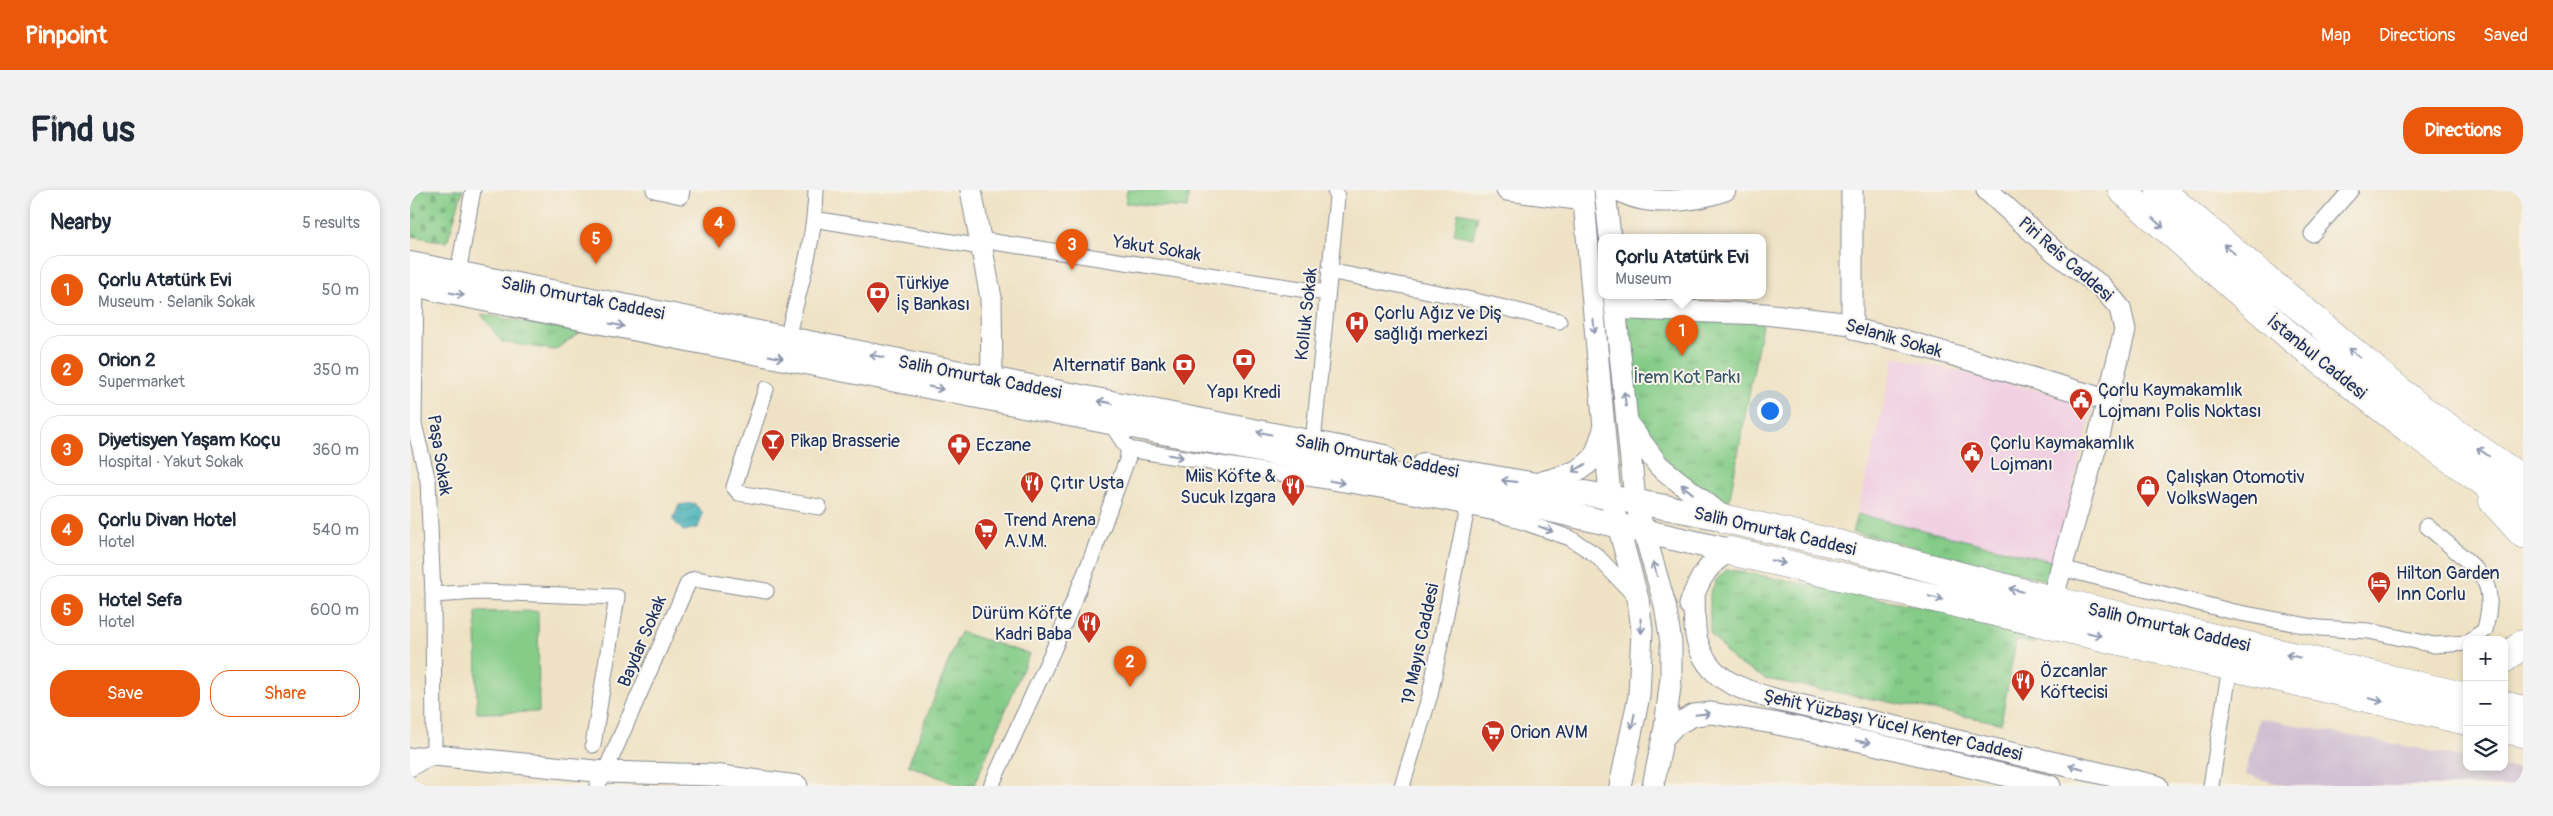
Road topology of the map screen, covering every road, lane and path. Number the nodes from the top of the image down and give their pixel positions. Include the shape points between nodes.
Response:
1 (472, 190) edge
2 (654, 190) edge
3 (682, 190) edge
4 (816, 190) edge
5 (971, 190) edge
6 (1335, 190) edge
7 (1507, 190) edge
8 (1605, 190) edge
9 (1619, 190) edge
10 (1725, 190) edge
11 (1852, 190) edge
12 (1987, 190) edge
13 (2122, 190) edge
14 (2160, 190) edge
15 (2351, 190) edge
16 (1583, 195) edge
17 (1638, 200) junction
18 (814, 219) junction
19 (1609, 227) edge
20 (2312, 234) dead end
21 (981, 244) junction
22 (1329, 271) junction
23 (458, 273) junction
24 (412, 276) edge
25 (1327, 293) junction
26 (1615, 300) edge
27 (1559, 320) dead end
28 (1852, 324) junction
29 (787, 338) junction
30 (992, 379) junction
31 (766, 390) dead end
32 (2107, 400) junction
33 (1110, 422) junction
34 (1628, 424) junction
35 (1604, 430) junction
36 (2410, 430) junction
37 (1312, 443) junction
38 (1128, 449) junction
39 (2523, 480) edge
40 (1535, 484) junction
41 (1610, 496) junction
42 (1636, 500) junction
43 (819, 508) dead end
44 (1467, 508) junction
45 (2523, 510) edge
46 (1726, 519) junction
47 (2427, 526) dead end
48 (1620, 528) junction
49 (1645, 533) junction
50 (2523, 534) edge
51 (1730, 551) junction
52 (2061, 568) junction
53 (766, 591) dead end
54 (1694, 593) junction
55 (433, 595) junction
56 (1638, 599) junction
57 (2052, 600) junction
58 (2477, 636) edge
59 (2463, 643) edge
60 (2523, 644) edge
61 (2508, 656) edge
62 (2230, 666) junction
63 (2463, 677) edge
64 (2335, 678) junction
65 (2463, 695) edge
66 (2508, 706) edge
67 (2523, 710) edge
68 (2463, 720) edge
69 (2508, 730) edge
70 (1664, 732) junction
71 (2523, 734) edge
72 (593, 745) dead end
73 (1998, 750) junction
74 (434, 755) junction
75 (2025, 755) junction
76 (410, 759) edge
77 (410, 770) edge
78 (601, 779) edge
79 (1994, 779) edge
80 (750, 783) edge
81 (2021, 783) edge
82 (796, 786) edge
83 (991, 786) edge
84 (1402, 786) edge
85 (1620, 786) edge
86 (1653, 786) edge
87 (2050, 786) edge
88 (2157, 786) edge
89 (2211, 786) edge

1 - 23 street
2 - 3 street via 681,196
4 - 18 street
5 - 21 main road
6 - 22 street, Kolluk Sokak via 1337,197
7 - 16 main road
8 - 19 main road
9 - 17 main road
10 - 17 main road via 1680,200
11 - 28 main road
12 - 32 main road, Piri Reis Caddesi via 2054,251 2102,287 2120,308 2125,330
13 -> 36 highway, İstanbul Caddesi via 2293,339
39 -> 14 highway, İstanbul Caddesi via 2419,407
15 - 20 street
16 -> 35 main road
17 - 19 main road via 1617,206
18 - 21 street, Yakut Sokak
18 - 29 street
21 - 25 street, Yakut Sokak
21 - 30 main road via 991,298
22 - 25 street, Kolluk Sokak
22 - 27 street
23 - 24 main road, Salih Omurtak Caddesi
23 - 29 main road, Salih Omurtak Caddesi
24 -> 33 main road, Salih Omurtak Caddesi via 468,296
24 - 55 street, Paşa Sokak via 414,424 428,481
25 - 37 street, Kolluk Sokak
26 - 28 main road, Selanik Sokak via 1629,309 1764,314
34 -> 26 main road
28 - 32 main road, Selanik Sokak via 1857,330
30 -> 29 main road, Salih Omurtak Caddesi
37 -> 30 main road, Salih Omurtak Caddesi
31 - 43 street via 734,487 738,493
32 - 52 main road, Piri Reis Caddesi
33 - 38 street
33 - 48 main road, Salih Omurtak Caddesi via 1424,481
34 - 42 main road
46 -> 34 main road via 1659,466
35 -> 40 main road via 1589,462 1571,473
35 - 41 main road
36 - 45 highway, İstanbul Caddesi
36 - 50 highway via 2501,508
40 -> 37 main road, Salih Omurtak Caddesi
38 -> 44 street via 1394,492
38 - 83 street via 1128,457 1091,559
40 - 41 main road, Salih Omurtak Caddesi
41 - 42 main road, Salih Omurtak Caddesi
41 - 48 main road
42 - 46 main road, Salih Omurtak Caddesi
42 - 49 main road
44 -> 56 street via 1500,514 1570,538 1596,555
44 - 84 street, 19 Mayıs Caddesi via 1430,695
57 -> 46 highway, Salih Omurtak Caddesi via 1838,544
47 - 58 street via 2468,562 2486,583 2490,607 2485,630
48 - 49 main road, Salih Omurtak Caddesi
48 - 56 main road
49 - 51 main road, Salih Omurtak Caddesi
70 -> 49 main road via 1671,678 1671,643 1665,606
51 - 54 main road via 1715,559
51 -> 62 highway, Salih Omurtak Caddesi
52 - 57 main road, Piri Reis Caddesi
52 - 59 street via 2230,611 2318,628 2369,631 2434,645
53 - 78 street, Baydar Sokak via 694,579 688,583
54 - 70 main road via 1685,622
54 - 73 main road, Şehit Yüzbaşı Yücel Kenter Caddesi via 1696,639 1704,656 1724,680 1740,689
55 - 72 street via 486,592 617,597
55 - 74 street, Paşa Sokak
56 -> 85 main road via 1642,630 1639,696
64 -> 57 highway, Salih Omurtak Caddesi
60 - 61 highway
62 - 64 highway, Salih Omurtak Caddesi
62 - 89 street
63 - 64 highway
64 - 65 highway
64 -> 68 highway
66 - 67 highway
69 - 71 highway
70 -> 79 main road, Şehit Yüzbaşı Yücel Kenter Caddesi via 1694,715 1711,713 1773,722
70 - 86 main road
73 - 75 main road, Şehit Yüzbaşı Yücel Kenter Caddesi
73 - 79 main road
74 - 76 main road
74 - 77 street
74 - 78 main road
75 - 81 main road
88 -> 75 main road, Şehit Yüzbaşı Yücel Kenter Caddesi
78 - 80 main road via 714,775
79 - 81 main road, Şehit Yüzbaşı Yücel Kenter Caddesi
80 - 82 main road
81 - 87 main road, Şehit Yüzbaşı Yücel Kenter Caddesi

